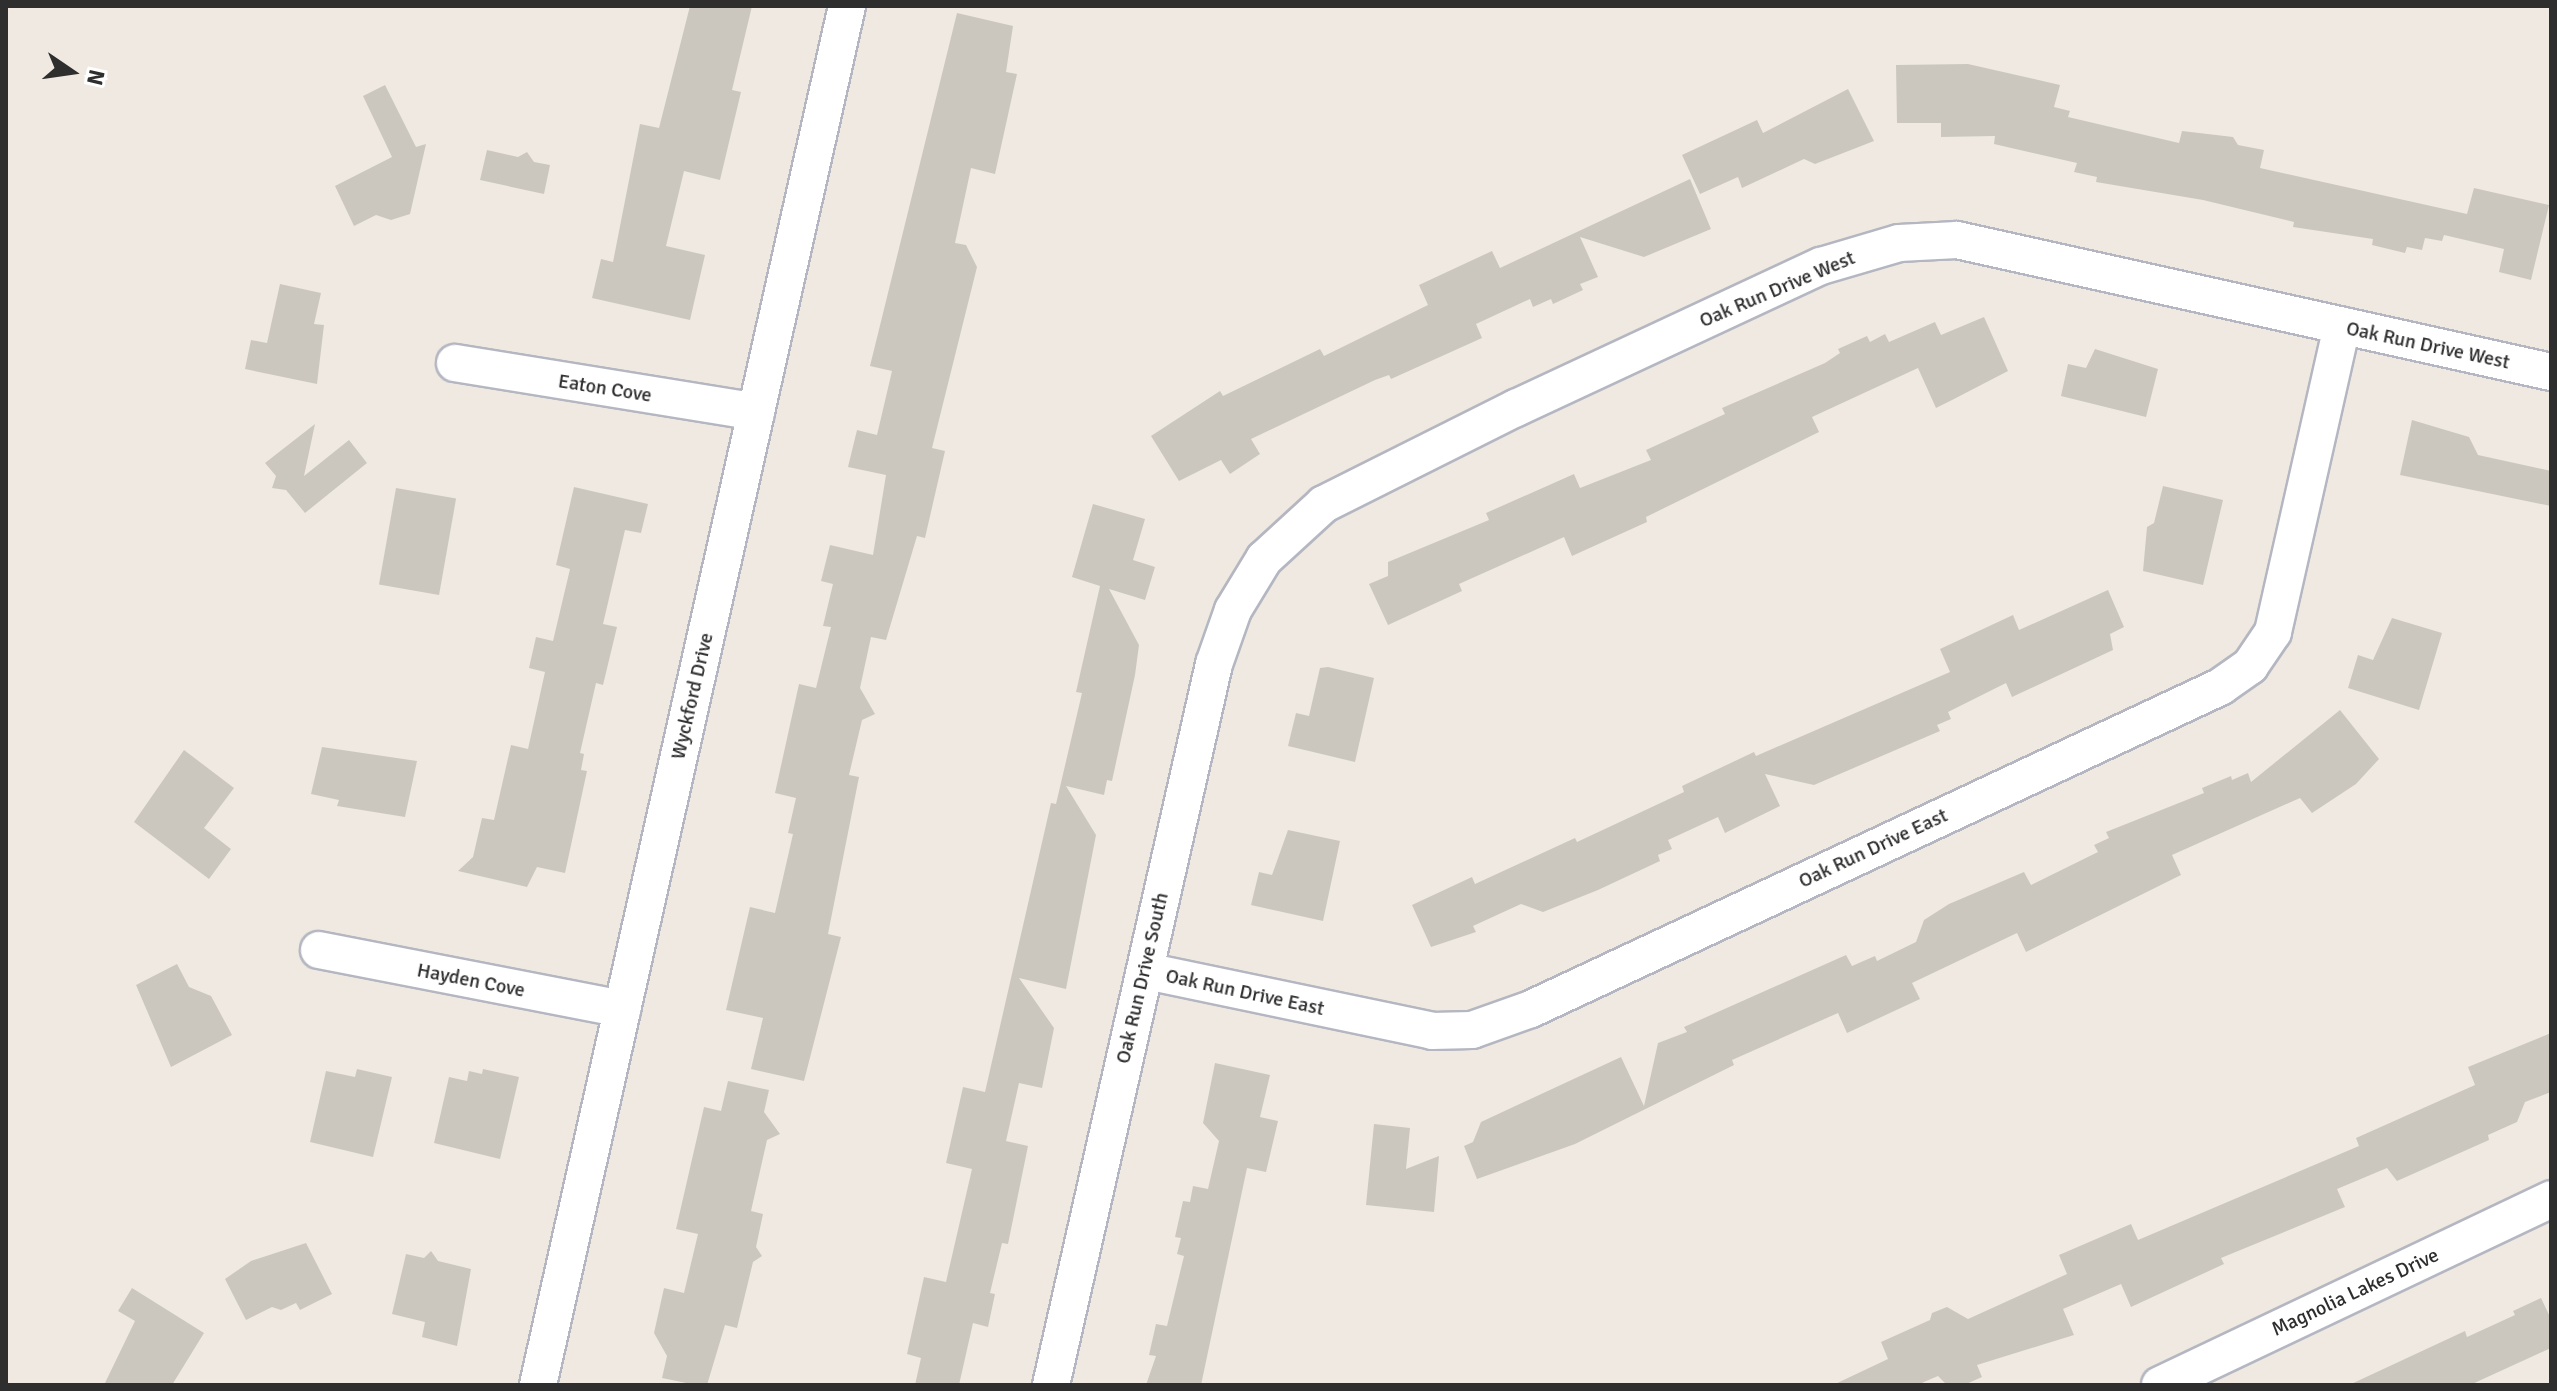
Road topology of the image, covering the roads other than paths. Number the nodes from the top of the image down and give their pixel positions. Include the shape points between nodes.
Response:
1 (847, 6) edge
2 (2342, 326) junction
3 (455, 363) dead end
4 (2551, 372) edge
5 (756, 412) junction
6 (1252, 578) joint
7 (319, 950) dead end
8 (1146, 971) junction
9 (622, 1009) junction
10 (2551, 1199) edge
11 (538, 1385) edge
12 (1051, 1385) edge
13 (2160, 1385) edge

1 - 5 street, Wyckford Drive
2 - 4 street, Oak Run Drive West
2 - 6 street, Oak Run Drive West via 1957,240 1899,243 1821,266 1355,486 1292,530
2 - 8 street, Oak Run Drive East via 2273,632 2250,666 2220,687 1531,1009 1472,1030 1432,1031
3 - 5 street, Eaton Cove
5 - 9 street, Wyckford Drive
6 - 8 street, Oak Run Drive South via 1233,610 1214,664
7 - 9 street, Hayden Cove
8 - 12 street, Oak Run Drive South
9 - 11 street, Wyckford Drive
10 - 13 street, Magnolia Lakes Drive

